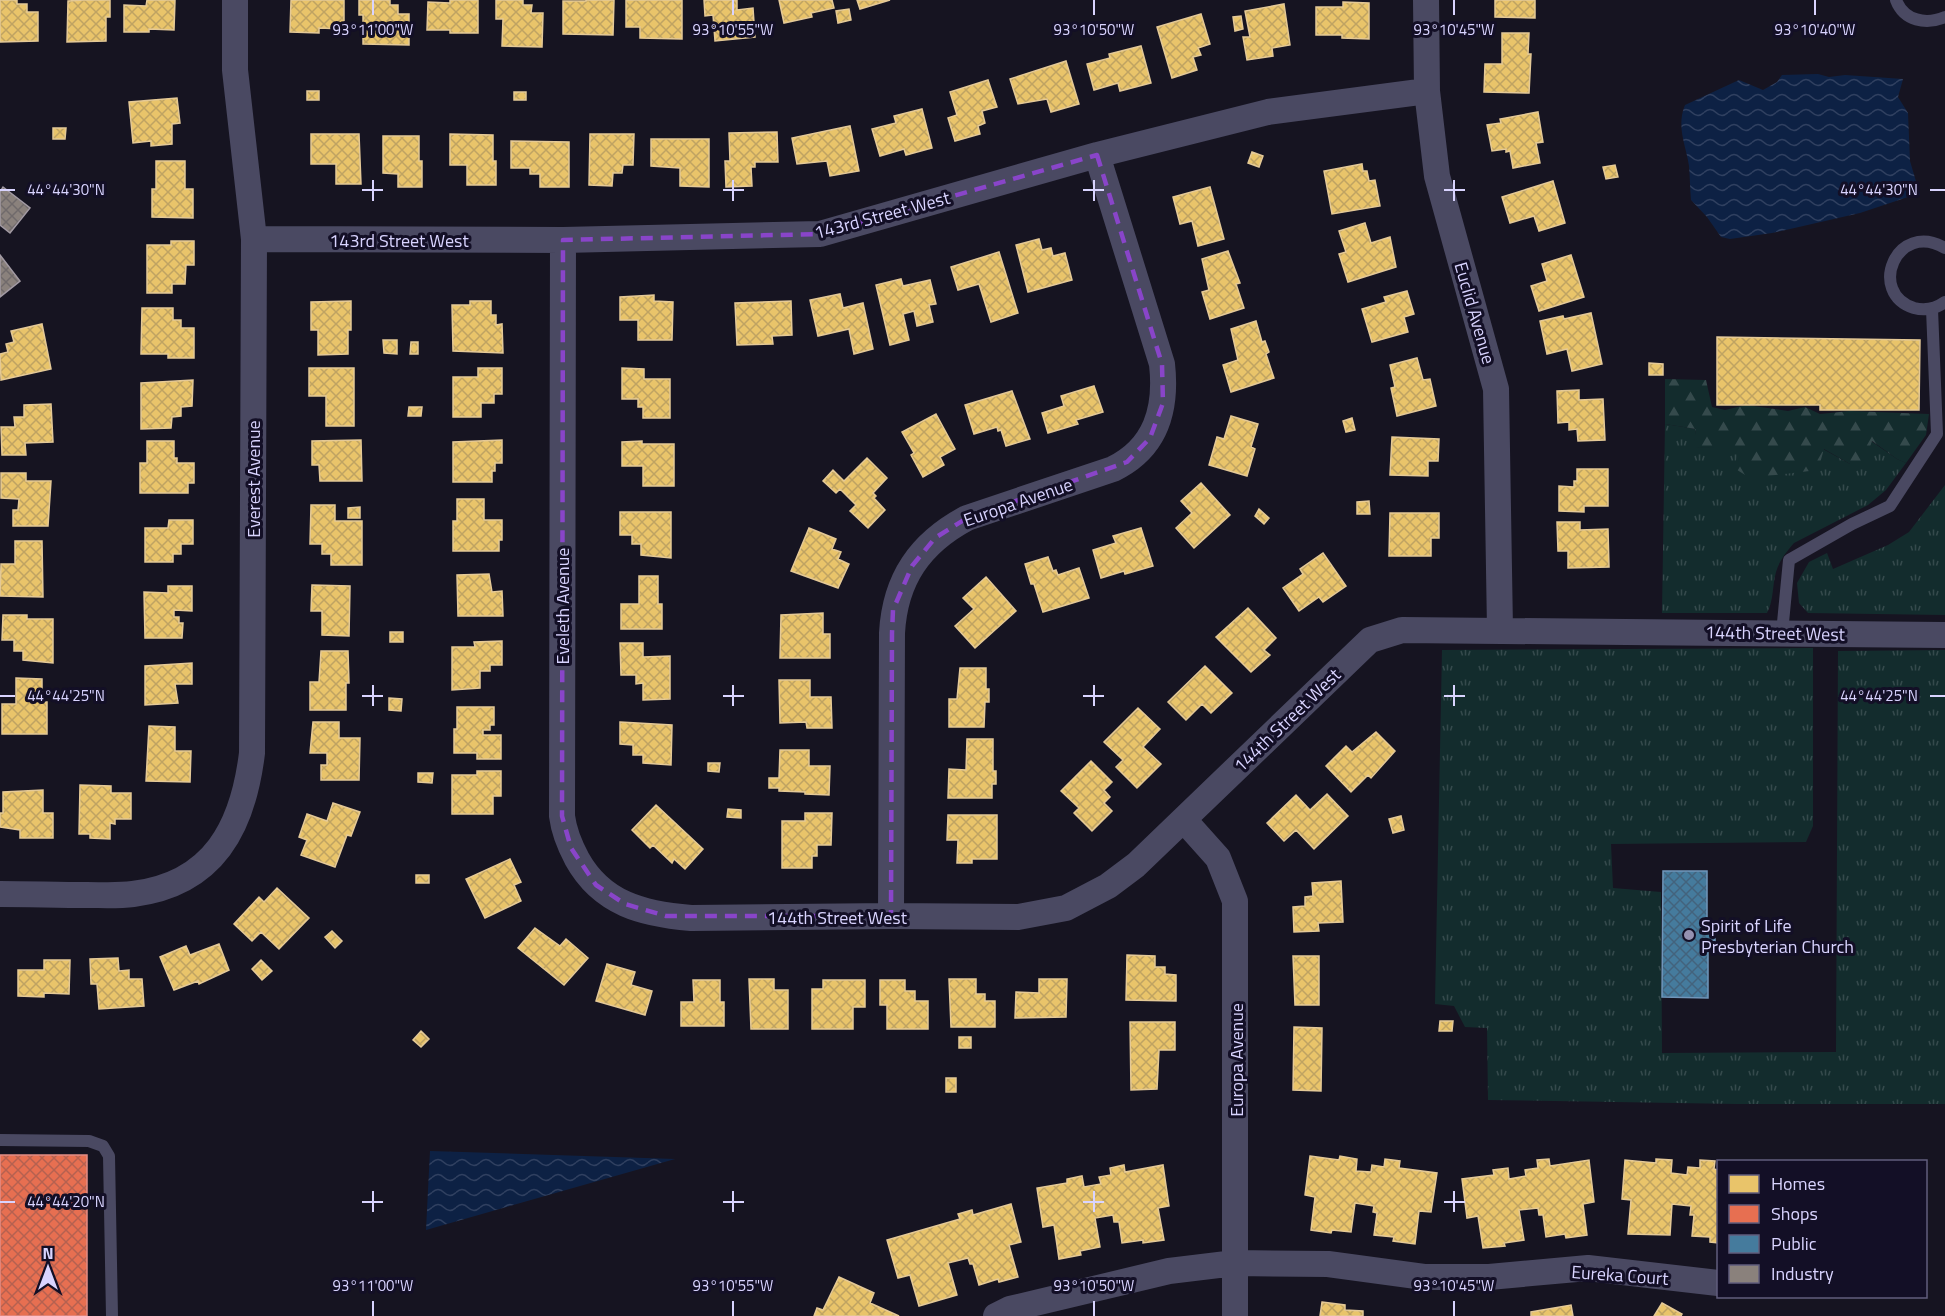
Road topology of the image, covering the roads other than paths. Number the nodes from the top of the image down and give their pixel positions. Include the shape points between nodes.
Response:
1 (235, 0) edge
2 (1426, 0) edge
3 (1896, 0) edge
4 (1945, 17) edge
5 (1427, 91) junction
6 (1097, 155) junction
7 (254, 239) junction
8 (563, 240) junction
9 (1945, 248) edge
10 (1945, 303) edge
11 (1932, 309) junction
12 (1500, 630) junction
13 (1782, 633) junction
14 (1945, 635) edge
15 (1184, 820) junction
16 (0, 894) edge
17 (666, 916) joint
18 (891, 916) junction
19 (0, 1140) edge
20 (1235, 1263) junction
21 (1717, 1283) edge
22 (112, 1316) edge
23 (996, 1316) edge
24 (1235, 1316) edge

1 - 7 street, Everest Avenue via 236,70
2 - 5 street, Euclid Avenue
3 - 4 lane via 1914,20 1926,22
5 - 6 street, 143rd Street West via 1268,112
5 - 12 street, Euclid Avenue via 1437,176 1496,389
6 - 8 street, 143rd Street West via 820,234
6 - 18 street, Europa Avenue via 1162,364 1163,403 1150,438 1127,462 967,518 935,538 912,566 893,610
7 - 8 street, 143rd Street West
7 - 16 street, Everest Avenue via 252,753 236,822 204,864 173,885 131,895
8 - 17 street, Eveleth Avenue via 564,832 582,868 609,896
9 - 11 lane via 1936,243 1915,242 1896,256 1891,267 1890,279 1900,300 1921,310
10 - 11 lane
11 - 13 lane via 1937,434 1890,506 1789,560
12 - 13 street, 144th Street West
12 - 15 street, 144th Street West via 1402,630 1370,640
13 - 14 street, 144th Street West
15 - 18 street, 144th Street West via 1108,886 1066,908 1018,918
15 - 20 street, Europa Avenue via 1218,858 1235,901
17 - 18 street, 144th Street West
19 - 22 lane via 89,1141 107,1151
20 - 21 street, Eureka Court via 1328,1264 1424,1277 1489,1277 1588,1269
20 - 23 street, Eureka Court via 1169,1271 1010,1309
20 - 24 street, Europa Avenue

